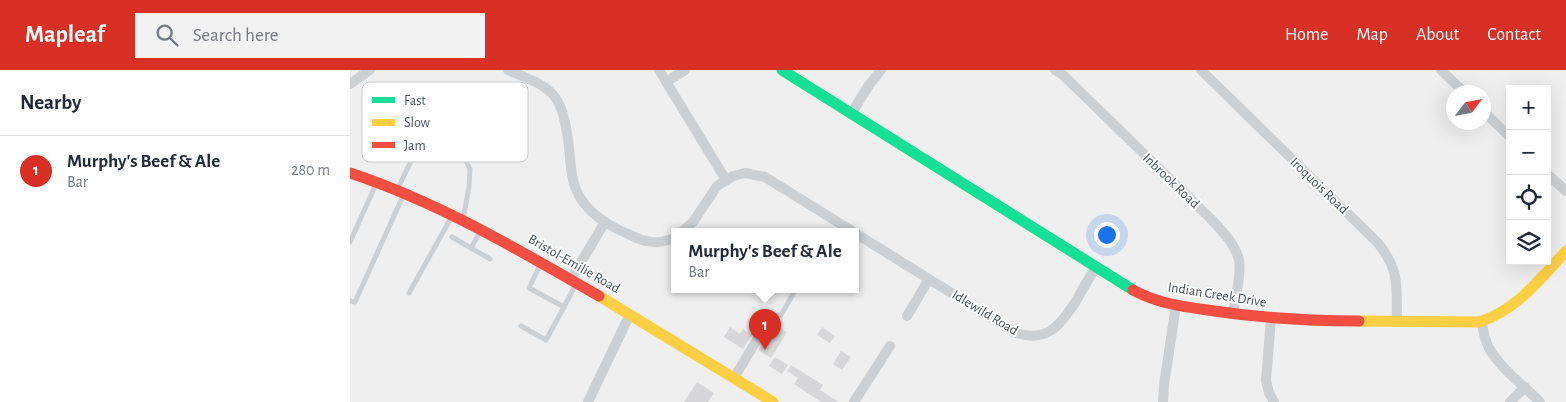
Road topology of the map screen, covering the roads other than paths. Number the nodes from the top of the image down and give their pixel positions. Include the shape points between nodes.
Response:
1 (370, 70) edge
2 (508, 70) edge
3 (659, 70) edge
4 (685, 70) edge
5 (782, 70) edge
6 (881, 70) edge
7 (1056, 70) edge
8 (1201, 70) edge
9 (1441, 70) edge
10 (666, 82) junction
11 (350, 84) edge
12 (1457, 85) edge
13 (851, 114) junction
14 (1491, 119) edge
15 (1506, 134) edge
16 (412, 162) edge
17 (466, 162) edge
18 (350, 173) edge
19 (1548, 175) edge
20 (726, 180) junction
21 (377, 182) junction
22 (401, 192) junction
23 (1566, 192) edge
24 (458, 217) junction
25 (605, 222) junction
26 (686, 228) edge
27 (848, 228) edge
28 (481, 229) junction
29 (859, 235) edge
30 (452, 237) dead end
31 (671, 239) edge
32 (350, 242) edge
33 (470, 248) junction
34 (1566, 251) edge
35 (490, 260) dead end
36 (542, 262) junction
37 (1096, 267) junction
38 (930, 279) junction
39 (574, 281) junction
40 (794, 293) edge
41 (409, 294) dead end
42 (350, 301) edge
43 (1176, 305) junction
44 (564, 307) junction
45 (630, 314) junction
46 (1232, 314) junction
47 (771, 316) joint
48 (906, 316) dead end
49 (1271, 319) junction
50 (1396, 321) junction
51 (1482, 322) junction
52 (521, 326) dead end
53 (890, 346) dead end
54 (734, 378) junction
55 (1525, 387) junction
56 (588, 402) edge
57 (773, 402) edge
58 (854, 402) edge
59 (1163, 402) edge
60 (1274, 402) edge
61 (1510, 402) edge
62 (1540, 402) edge

1 - 11 street
2 - 25 street via 548,90 558,102 567,132 573,182 585,205
3 - 10 street
4 - 10 street
5 - 13 street, Indian Creek Drive
6 - 13 street
7 - 46 street, Inbrook Road via 1231,241 1240,265
8 - 50 street, Iroquois Road via 1388,255 1396,274
9 - 12 street
10 - 20 street
13 - 37 street, Indian Creek Drive
14 - 15 street
16 - 22 lane
17 - 24 lane via 470,169 470,187
18 - 21 street, Bristol-Emilie Road
19 - 23 street
20 - 26 street via 713,191
20 - 27 street, Idlewild Road via 745,173 765,177
21 - 22 street, Bristol-Emilie Road
21 - 32 lane
22 - 24 street, Bristol-Emilie Road
22 - 42 lane via 356,302
24 - 28 street, Bristol-Emilie Road
24 - 41 lane
25 - 31 street via 650,242
25 - 39 street
28 - 33 lane
28 - 36 street, Bristol-Emilie Road
29 - 38 street, Idlewild Road
30 - 33 lane
33 - 35 lane
34 - 51 street, Indian Creek Drive via 1511,307
36 - 39 street, Bristol-Emilie Road
36 - 44 lane via 528,288
37 - 38 street, Idlewild Road via 1068,314 1046,334 1036,336 1014,332
37 - 43 street, Indian Creek Drive via 1150,298
38 - 48 street
39 - 44 lane
39 - 45 street, Bristol-Emilie Road
40 - 47 lane via 781,315
43 - 46 street, Indian Creek Drive
43 - 59 street
44 - 52 lane via 546,340
45 - 54 street, Bristol-Emilie Road
45 - 56 street
46 - 49 street, Indian Creek Drive
47 - 54 street
49 - 50 street, Indian Creek Drive
49 - 60 street via 1266,380 1268,393
50 - 51 street, Indian Creek Drive
51 - 55 street via 1489,348
53 - 58 street
54 - 57 street, Bristol-Emilie Road
55 - 61 street
55 - 62 street

